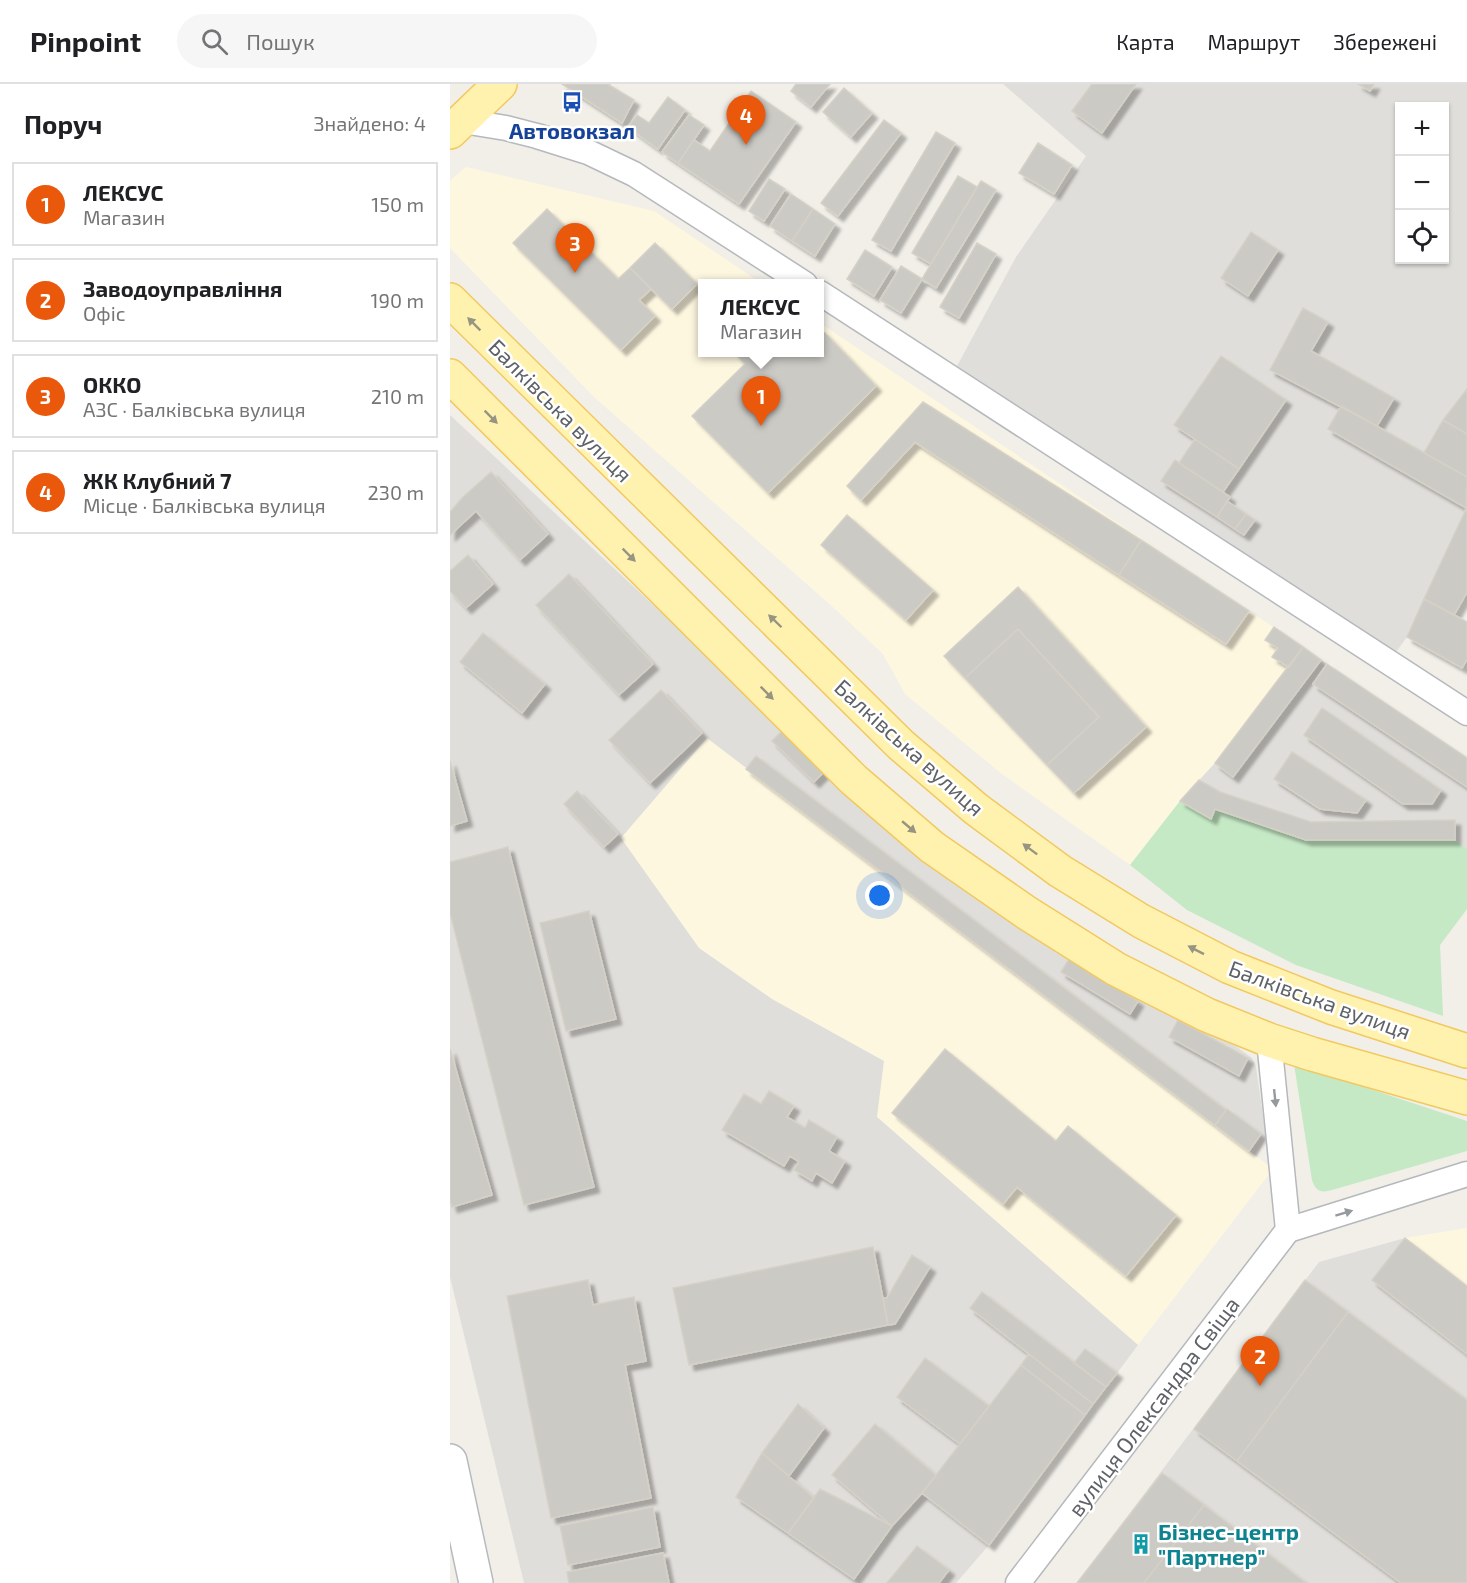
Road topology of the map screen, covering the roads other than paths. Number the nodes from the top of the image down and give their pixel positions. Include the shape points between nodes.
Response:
1 (500, 84) edge
2 (454, 125) edge
3 (797, 279) edge
4 (824, 296) edge
5 (450, 300) edge
6 (450, 376) edge
7 (1467, 713) edge
8 (1269, 1040) junction
9 (1467, 1051) edge
10 (1467, 1098) edge
11 (1467, 1174) edge
12 (1288, 1230) junction
13 (450, 1461) edge
14 (476, 1583) edge
15 (1018, 1583) edge

1 - 2 main road
2 - 3 street via 506,128 588,152 633,174
4 - 7 street
9 -> 5 main road, Балківська вулиця via 1331,1007 1230,967 1141,921 1060,871 976,809 901,745
6 -> 8 main road via 854,780 932,847 1116,969 1207,1015
8 - 10 main road
8 -> 12 street
12 -> 11 street
12 - 15 street, вулиця Олександра Свіща
13 - 14 main road

